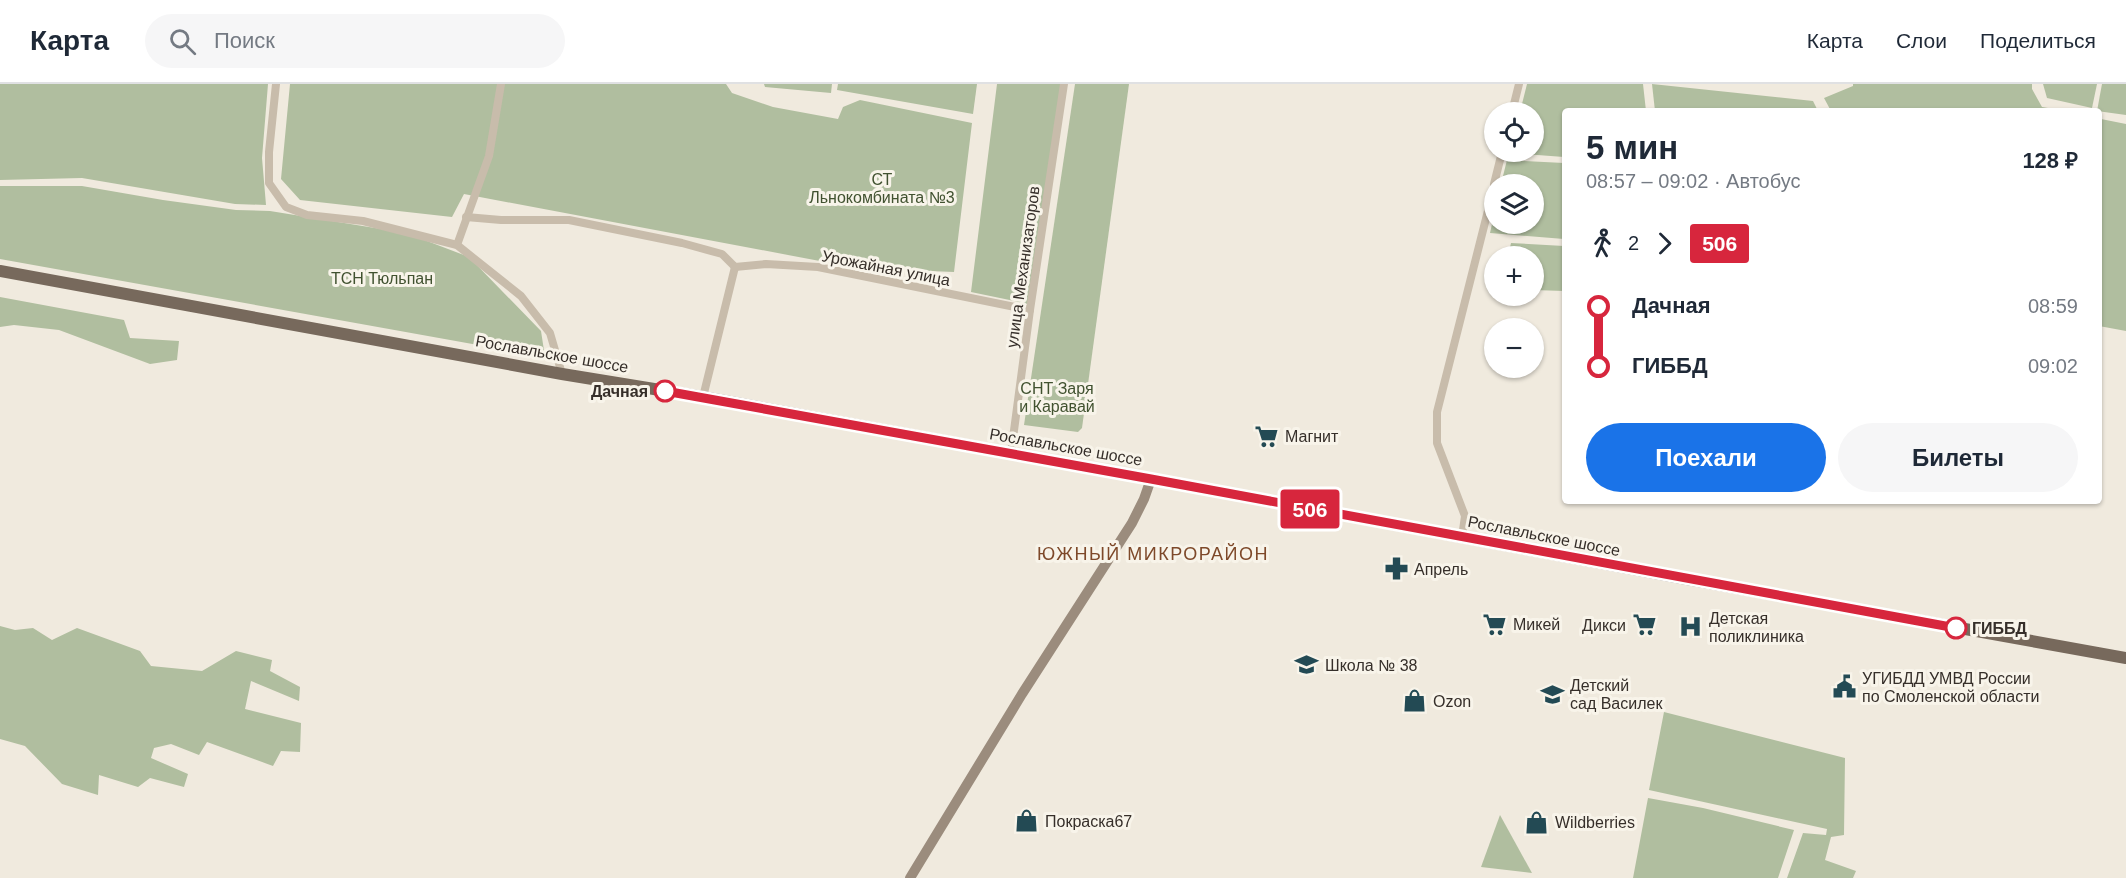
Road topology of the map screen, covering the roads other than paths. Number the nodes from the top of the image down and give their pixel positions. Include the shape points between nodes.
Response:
1 (276, 84) edge
2 (501, 84) edge
3 (1064, 84) edge
4 (1519, 84) edge
5 (1514, 102) edge
6 (466, 217) junction
7 (1484, 225) edge
8 (457, 245) junction
9 (735, 267) junction
10 (0, 271) edge
11 (1030, 310) junction
12 (562, 374) junction
13 (703, 397) junction
14 (1011, 453) junction
15 (1151, 479) junction
16 (1462, 537) junction
17 (2126, 658) edge
18 (910, 878) edge

1 - 8 street via 269,183 286,207 307,215 363,221
2 - 6 street via 489,156
3 - 11 street, улица Механизаторов
4 - 5 street
6 - 8 street
6 - 9 street via 569,220 722,254
7 - 16 street via 1437,412 1437,443 1465,516
8 - 12 street via 520,296 543,324 550,333
9 - 11 street, Урожайная улица via 818,267
9 - 13 street
10 - 12 main road, Рославльское шоссе
11 - 14 street, улица Механизаторов
12 - 13 main road, Рославльское шоссе
13 - 14 main road, Рославльское шоссе
14 - 15 main road, Рославльское шоссе
15 - 16 main road, Рославльское шоссе
15 - 18 street via 1132,523
16 - 17 main road, Рославльское шоссе

